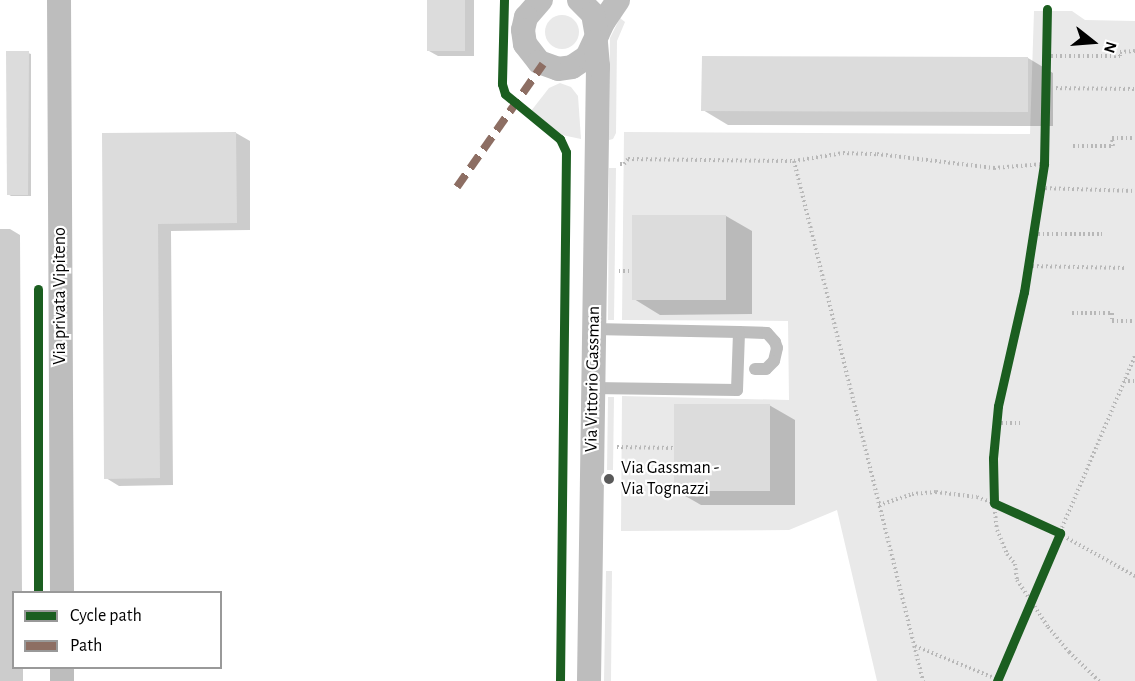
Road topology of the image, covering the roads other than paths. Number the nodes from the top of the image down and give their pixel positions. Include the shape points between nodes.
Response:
1 (59, 0) edge
2 (541, 0) edge
3 (579, 0) edge
4 (618, 0) edge
5 (596, 39) junction
6 (567, 68) junction
7 (595, 113) junction
8 (593, 329) junction
9 (739, 332) junction
10 (754, 369) dead end
11 (592, 388) junction
12 (62, 591) edge
13 (589, 681) edge

1 - 12 street, Via privata Vipiteno
2 - 6 street via 526,17 525,44 539,62
3 - 5 street, Via Vittorio Gassman via 593,14
4 - 5 street
5 - 6 street via 587,57
5 - 7 street, Via Vittorio Gassman
6 - 7 street, Via Vittorio Gassman via 586,88
7 - 8 street, Via Vittorio Gassman
8 - 9 lane
8 - 11 street, Via Vittorio Gassman
9 - 10 lane via 767,333 775,342 774,361 766,369
9 - 11 lane via 737,390
11 - 13 street, Via Vittorio Gassman

